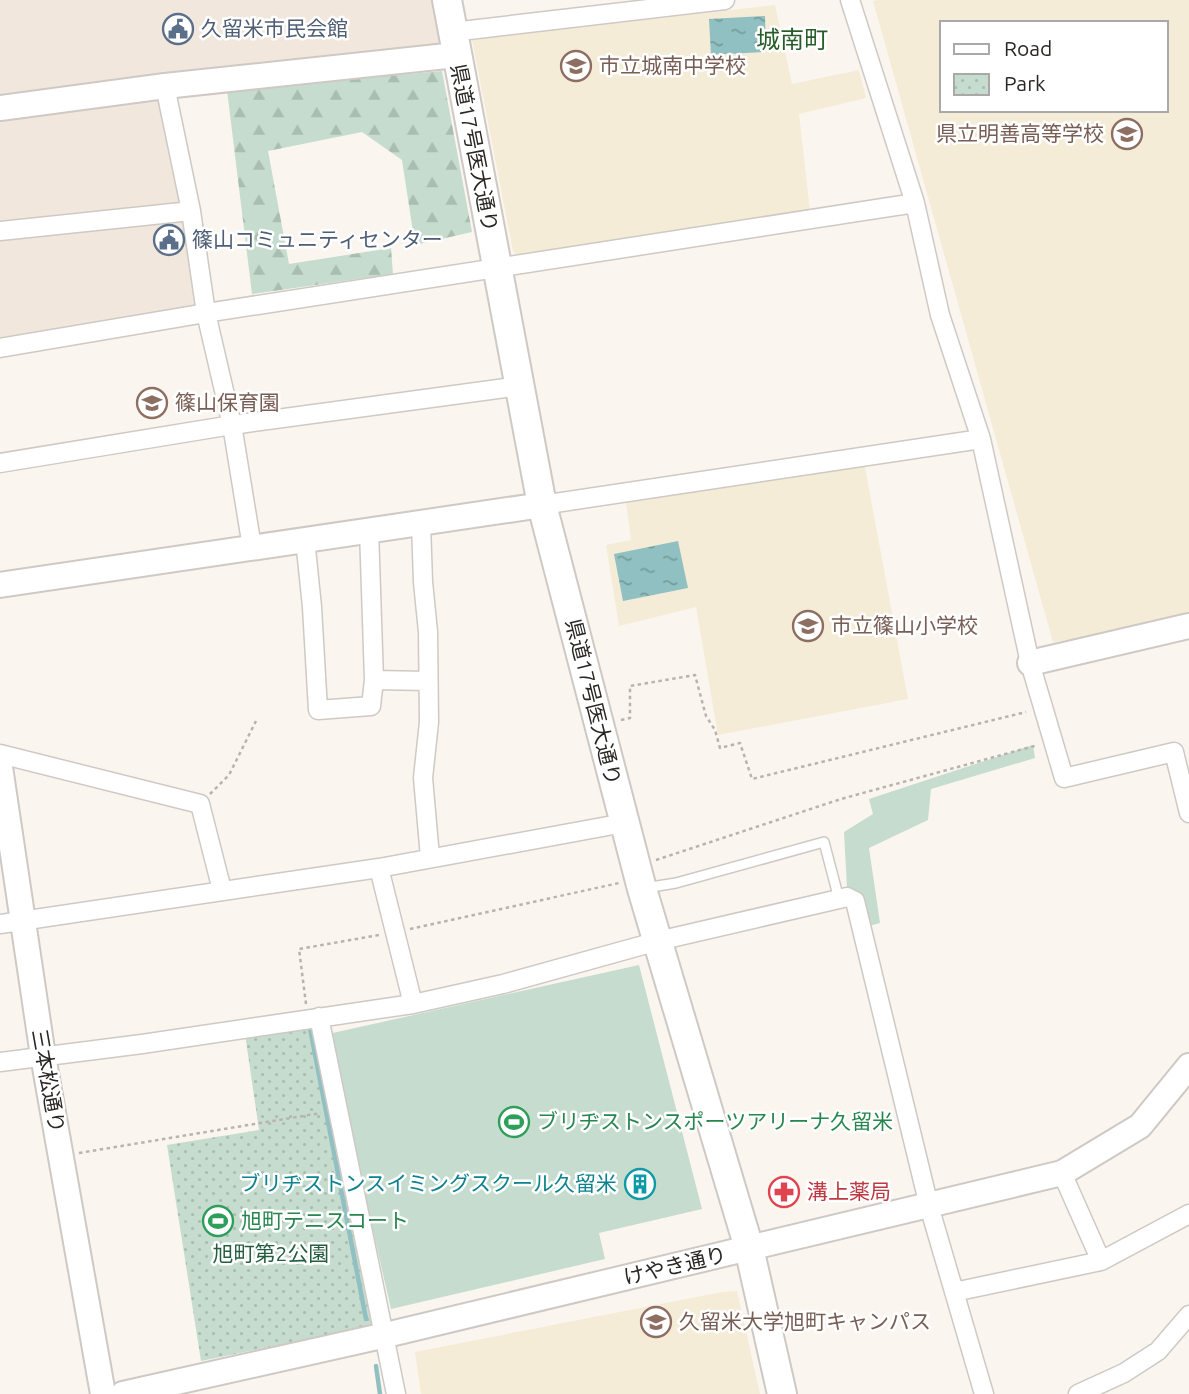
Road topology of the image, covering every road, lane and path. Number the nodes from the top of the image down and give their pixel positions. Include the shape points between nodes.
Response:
1 (447, 0) edge
2 (725, 0) edge
3 (850, 0) edge
4 (454, 44) junction
5 (165, 86) junction
6 (0, 108) edge
7 (915, 203) junction
8 (191, 211) junction
9 (0, 231) edge
10 (497, 269) junction
11 (206, 313) junction
12 (0, 348) edge
13 (520, 386) junction
14 (232, 425) junction
15 (981, 439) junction
16 (0, 463) edge
17 (542, 505) junction
18 (421, 523) junction
19 (369, 530) junction
20 (304, 539) junction
21 (252, 547) junction
22 (0, 585) edge
23 (1189, 626) edge
24 (1030, 663) junction
25 (374, 680) junction
26 (428, 681) junction
27 (1043, 708) junction
28 (256, 721) dead end
29 (600, 725) junction
30 (1053, 741) junction
31 (0, 754) edge
32 (0, 767) edge
33 (3, 804) edge
34 (200, 804) junction
35 (1189, 813) edge
36 (624, 823) junction
37 (430, 857) junction
38 (379, 868) junction
39 (645, 876) junction
40 (222, 890) junction
41 (839, 899) junction
42 (11, 923) edge
43 (395, 932) junction
44 (658, 941) junction
45 (413, 1004) junction
46 (313, 1018) junction
47 (43, 1056) junction
48 (0, 1062) edge
49 (1189, 1066) edge
50 (338, 1110) junction
51 (61, 1156) junction
52 (1062, 1173) junction
53 (929, 1206) junction
54 (1189, 1214) edge
55 (749, 1248) junction
56 (1101, 1261) junction
57 (954, 1292) junction
58 (1189, 1315) edge
59 (386, 1335) junction
60 (103, 1394) edge
61 (123, 1394) edge
62 (396, 1394) edge
63 (782, 1394) edge
64 (984, 1394) edge
65 (1078, 1394) edge

1 - 4 main road, 県道17号医大通り
2 - 4 street
3 - 7 street
4 - 5 street
4 - 10 main road, 県道17号医大通り
5 - 6 street
5 - 8 street
7 - 10 street
7 - 15 street via 940,315
8 - 9 street
8 - 11 street
10 - 11 street
10 - 13 main road, 県道17号医大通り
11 - 12 street
11 - 14 street
13 - 14 street
13 - 17 main road, 県道17号医大通り
14 - 16 street
14 - 21 street
15 - 17 street
15 - 24 street
17 - 18 street
17 - 29 main road, 県道17号医大通り
18 - 19 street
18 - 26 street
19 - 20 street
19 - 25 street
20 - 21 street
20 - 25 street via 318,710 371,706
21 - 22 street
23 - 24 street
24 - 27 street
25 - 26 street
26 - 37 street via 423,778
27 - 29 path via 751,779 740,743 720,748 695,675 631,686 630,718
27 - 30 street
28 - 34 path via 229,775
29 - 36 main road, 県道17号医大通り
30 - 35 street via 1064,778 1174,752
30 - 39 path via 841,799
31 - 34 street
32 - 33 street, 三本松通り
33 - 42 street, 三本松通り
34 - 40 street
36 - 37 street
36 - 39 main road, 県道17号医大通り
37 - 38 street
38 - 40 street
38 - 43 street
39 - 41 lane via 676,883 824,842
39 - 43 path
39 - 44 main road, 県道17号医大通り
40 - 42 street
41 - 44 street
41 - 53 street via 855,901
42 - 47 street, 三本松通り
43 - 45 street
43 - 46 path via 299,948
44 - 45 street
44 - 55 main road, 県道17号医大通り
45 - 46 street
46 - 47 street
46 - 50 street
47 - 48 street
47 - 51 street, 三本松通り
49 - 52 street, けやき通り via 1140,1126
50 - 51 path
50 - 59 street
51 - 60 street, 三本松通り
52 - 53 street, けやき通り
52 - 56 street
53 - 55 street, けやき通り
53 - 57 street
54 - 56 street
55 - 59 street, けやき通り
55 - 63 main road, 県道17号医大通り
56 - 57 street
57 - 64 street
58 - 65 street via 1158,1351
59 - 61 street, けやき通り
59 - 62 street

